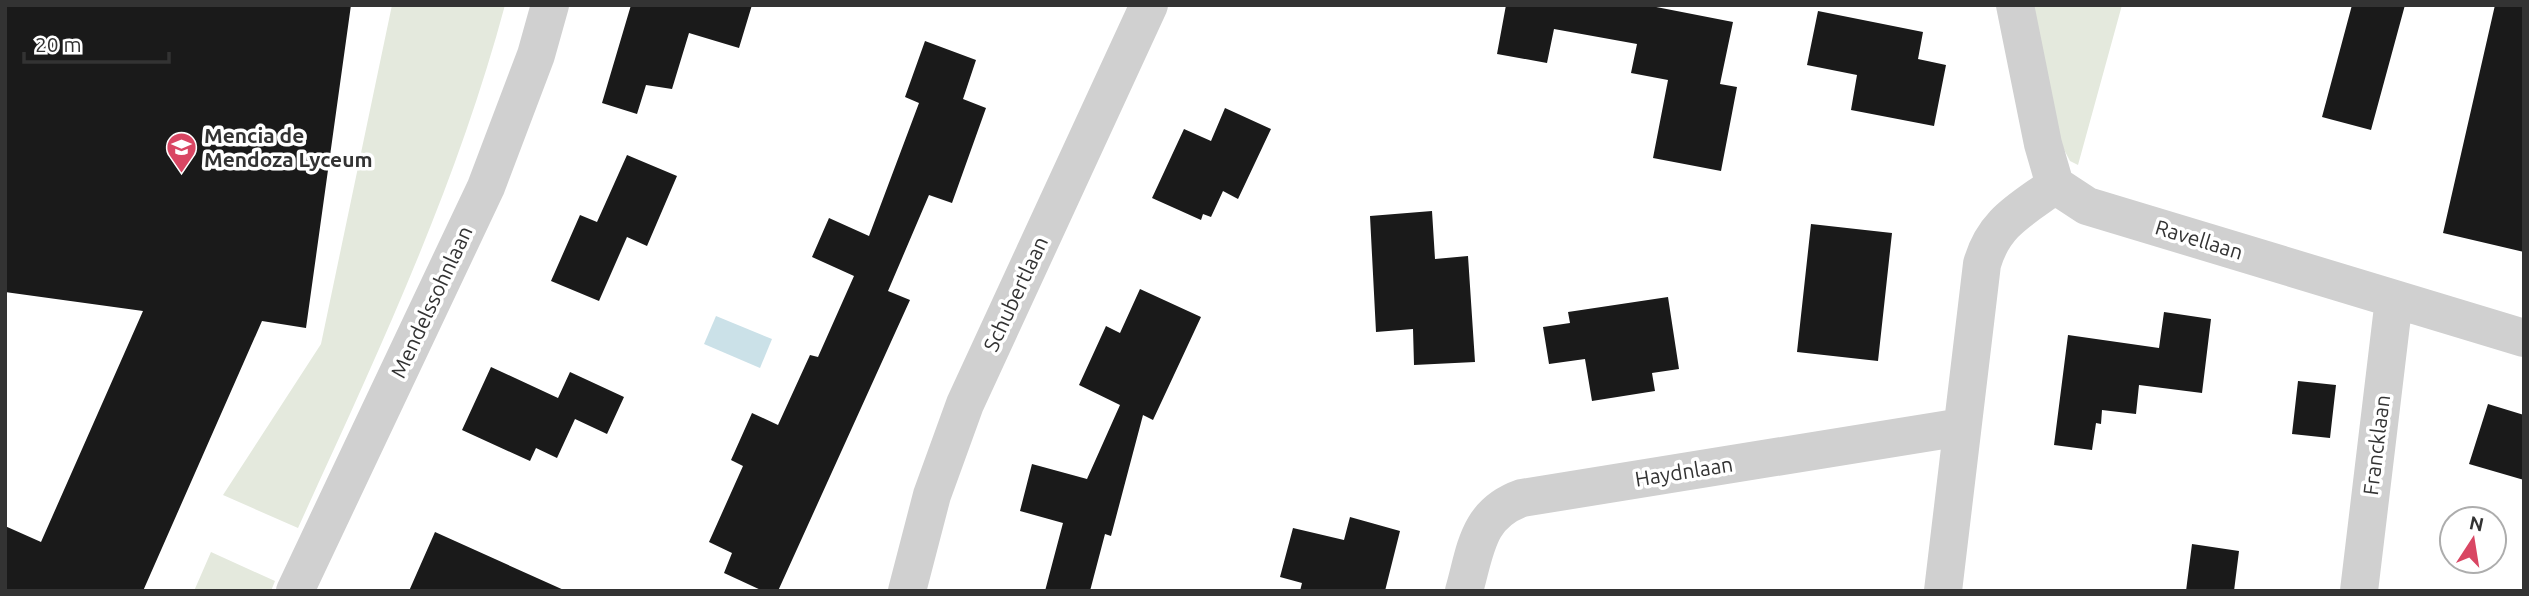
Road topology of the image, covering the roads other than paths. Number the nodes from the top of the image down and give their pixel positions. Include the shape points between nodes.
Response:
1 (550, 5) edge
2 (1149, 5) edge
3 (2015, 5) edge
4 (2054, 185) junction
5 (2394, 299) junction
6 (2524, 338) edge
7 (1962, 427) junction
8 (295, 591) edge
9 (907, 591) edge
10 (1464, 591) edge
11 (1942, 591) edge
12 (2359, 591) edge

1 - 8 street, Mendelssohnlaan via 486,187
2 - 9 street, Schubertlaan via 965,404 932,495
3 - 4 street
4 - 5 street, Ravellaan via 2087,206
4 - 7 street via 2006,221 1989,240
5 - 6 street, Ravellaan
5 - 12 street, Francklaan
7 - 10 street, Haydnlaan via 1522,498 1502,505 1485,523
7 - 11 street

